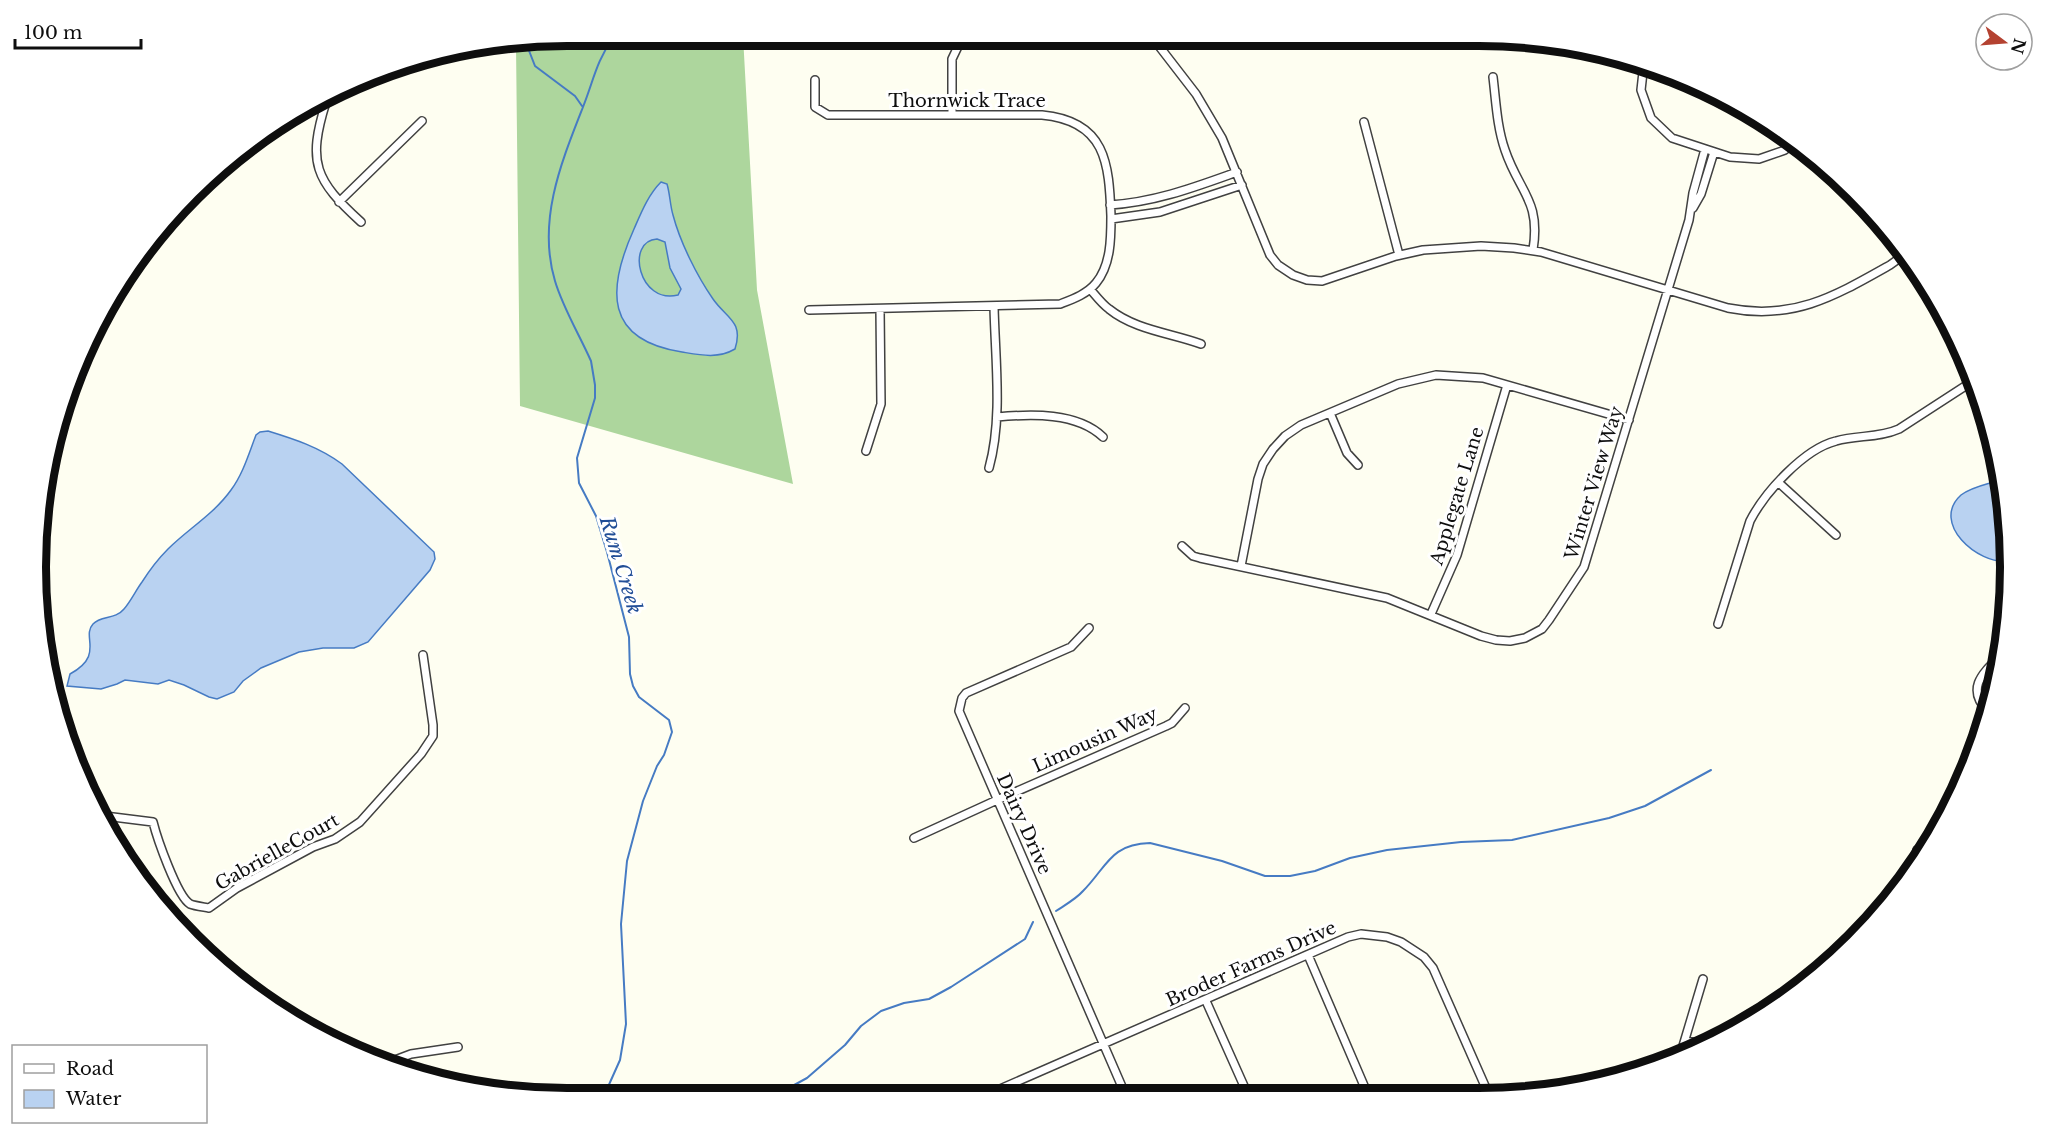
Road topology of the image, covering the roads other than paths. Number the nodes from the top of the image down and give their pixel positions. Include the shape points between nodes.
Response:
1 (957, 46) edge
2 (1159, 46) edge
3 (1643, 73) edge
4 (1493, 77) dead end
5 (815, 80) dead end
6 (325, 107) edge
7 (952, 114) junction
8 (422, 121) dead end
9 (1364, 122) dead end
10 (1787, 148) edge
11 (1705, 149) junction
12 (1714, 152) junction
13 (1237, 171) junction
14 (1242, 184) junction
15 (1172, 195) junction
16 (339, 202) junction
17 (1110, 205) junction
18 (1178, 207) junction
19 (1690, 214) junction
20 (1111, 219) junction
21 (361, 222) dead end
22 (1533, 250) junction
23 (1399, 255) junction
24 (1899, 259) edge
25 (1090, 289) junction
26 (1668, 290) junction
27 (994, 306) junction
28 (880, 309) junction
29 (809, 310) dead end
30 (1201, 344) dead end
31 (1507, 385) junction
32 (1966, 385) edge
33 (1330, 413) junction
34 (997, 417) junction
35 (1629, 420) junction
36 (1103, 437) dead end
37 (866, 451) dead end
38 (1358, 465) dead end
39 (988, 468) dead end
40 (1779, 483) junction
41 (1836, 535) dead end
42 (1182, 546) dead end
43 (1241, 566) junction
44 (1431, 614) junction
45 (1718, 624) dead end
46 (1089, 628) dead end
47 (423, 656) dead end
48 (1989, 667) edge
49 (1982, 703) edge
50 (1185, 708) dead end
51 (997, 800) junction
52 (110, 817) edge
53 (914, 838) dead end
54 (1308, 955) junction
55 (1703, 979) dead end
56 (1206, 1001) junction
57 (1685, 1041) junction
58 (1693, 1042) edge
59 (1104, 1045) junction
60 (458, 1047) dead end
61 (1683, 1047) edge
62 (396, 1060) edge
63 (1003, 1088) edge
64 (1123, 1088) edge
65 (1245, 1088) edge
66 (1365, 1088) edge
67 (1486, 1088) edge

1 - 7 street via 951,65
2 - 13 street via 1209,115
3 - 11 street via 1641,90 1651,118 1672,138
4 - 22 street via 1501,140 1533,211
5 - 7 street, Thornwick Trace via 815,107 828,115
6 - 16 street via 317,131 317,166
7 - 17 street, Thornwick Trace via 1042,115 1074,122 1102,151 1109,171
8 - 16 street
9 - 23 street
10 - 12 street via 1759,159
11 - 12 street
11 - 19 street, Winter View Way
12 - 19 street, Winter View Way via 1701,194
13 - 14 street
13 - 15 street
14 - 18 street
14 - 23 street via 1270,255 1293,275 1325,281
15 - 17 street
15 - 18 street
16 - 21 street
17 - 20 street, Thornwick Trace
18 - 20 street
19 - 26 street, Winter View Way
20 - 25 street, Thornwick Trace via 1107,262
22 - 23 street via 1458,247
22 - 26 street
24 - 26 street via 1832,297 1789,310 1736,309
25 - 27 street via 1055,305
25 - 30 street via 1120,316
26 - 35 street, Winter View Way
27 - 28 street
27 - 34 street
28 - 29 street
28 - 37 street via 881,404
31 - 33 street via 1468,376 1423,377
31 - 35 street
31 - 44 street, Applegate Lane via 1457,555
32 - 40 street via 1899,429 1817,448
33 - 38 street via 1344,447
33 - 43 street via 1292,431 1267,457 1258,479
34 - 36 street via 1070,420
34 - 39 street
35 - 44 street, Winter View Way via 1584,567 1546,624 1525,638 1503,641 1481,636
40 - 41 street
40 - 45 street via 1748,526
42 - 43 street, Winter View Way via 1192,556
43 - 44 street, Winter View Way via 1373,594
46 - 51 street, Dairy Drive via 1071,647 973,689 962,698 959,711
47 - 52 street, GabrielleCourt via 434,725 433,736 421,754 360,822 335,839 237,888 209,908 190,904 183,896 153,822
48 - 49 street via 1978,683
50 - 51 street, Limousin Way via 1166,726
51 - 53 street, Limousin Way
51 - 59 street, Dairy Drive
54 - 56 street, Broder Farms Drive
54 - 66 street
54 - 67 street, Broder Farms Drive via 1361,934 1387,937 1414,948 1433,968
55 - 57 street
56 - 59 street, Broder Farms Drive
56 - 65 street
57 - 58 street
57 - 61 street
59 - 63 street, Broder Farms Drive
59 - 64 street, Dairy Drive
60 - 62 street

